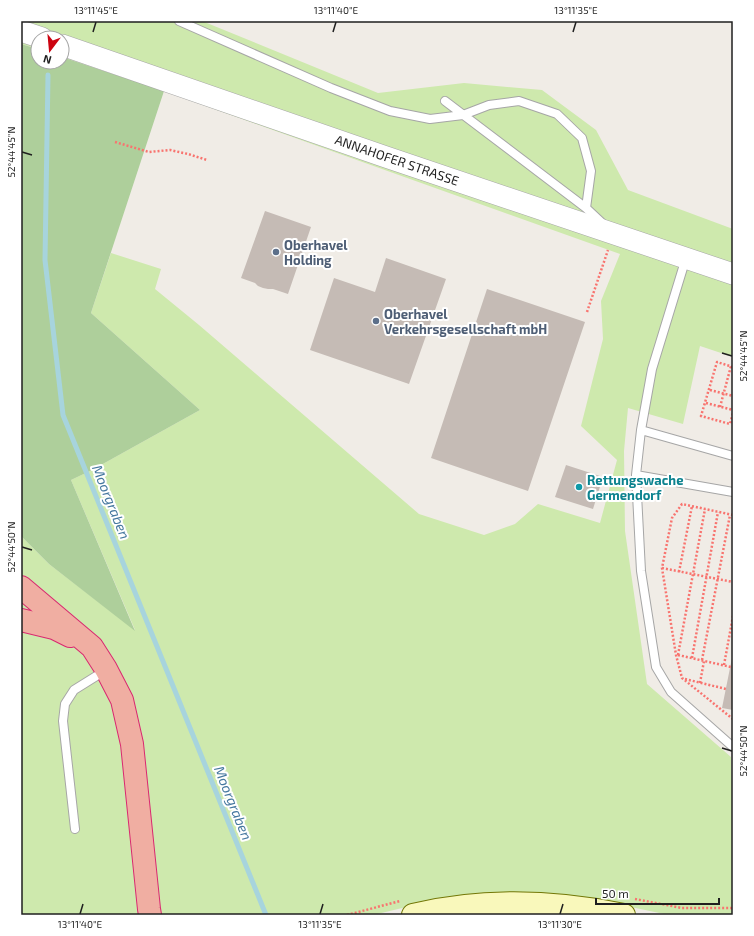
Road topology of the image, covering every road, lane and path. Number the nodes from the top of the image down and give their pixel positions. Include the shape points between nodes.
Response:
1 (179, 21) edge
2 (71, 48) edge
3 (445, 101) dead end
4 (463, 115) junction
5 (115, 142) dead end
6 (208, 160) dead end
7 (586, 208) junction
8 (613, 233) junction
9 (686, 258) junction
10 (733, 274) edge
11 (587, 312) dead end
12 (732, 367) edge
13 (710, 390) junction
14 (724, 393) junction
15 (733, 396) edge
16 (706, 403) junction
17 (720, 407) junction
18 (733, 411) edge
19 (641, 430) junction
20 (733, 456) edge
21 (636, 475) junction
22 (733, 492) edge
23 (692, 506) junction
24 (705, 509) junction
25 (718, 512) junction
26 (731, 515) edge
27 (662, 568) junction
28 (679, 572) junction
29 (692, 574) junction
30 (706, 577) junction
31 (718, 579) junction
32 (733, 582) edge
33 (21, 586) edge
34 (733, 616) edge
35 (21, 620) edge
36 (92, 647) junction
37 (677, 655) junction
38 (692, 658) junction
39 (703, 661) junction
40 (724, 665) junction
41 (731, 667) dead end
42 (106, 669) junction
43 (682, 678) junction
44 (700, 682) junction
45 (726, 689) dead end
46 (733, 719) edge
47 (733, 747) edge
48 (75, 829) dead end
49 (150, 915) edge
50 (413, 915) edge
51 (624, 915) edge

1 - 4 lane via 390,111 430,119
2 - 8 street, ANNAHOFER STRASSE
3 - 4 lane
4 - 7 lane
4 - 7 lane via 489,105 519,101 557,114 582,138 591,171
5 - 6 path via 149,152 170,150
7 - 8 lane
8 - 9 street, ANNAHOFER STRASSE
8 - 11 path
9 - 10 street, ANNAHOFER STRASSE
9 - 19 lane via 652,369
12 - 13 path via 717,362
12 - 14 path
13 - 14 path
13 - 16 path
14 - 15 path
14 - 17 path
16 - 17 path
16 - 18 path via 702,416 730,424
17 - 18 path
19 - 20 lane
19 - 21 lane
21 - 22 lane
21 - 47 lane via 641,571 656,667 670,692
23 - 24 path
23 - 27 path via 682,504 672,518
23 - 28 path
24 - 25 path
24 - 29 path
25 - 26 path
25 - 30 path
26 - 31 path
27 - 28 path
27 - 37 path
28 - 29 path
29 - 30 path
29 - 37 path
30 - 31 path
30 - 38 path
31 - 32 path
31 - 39 path
33 - 36 highway
34 - 40 path
35 - 36 highway via 54,628
36 - 42 highway
37 - 38 path
37 - 43 path
38 - 39 path
39 - 40 path
39 - 44 path
40 - 41 path
42 - 48 lane via 74,690 65,704 63,721
42 - 49 highway via 122,700 132,744
43 - 44 path
43 - 46 path
44 - 45 path
50 - 51 main road via 459,907 527,903 594,909

